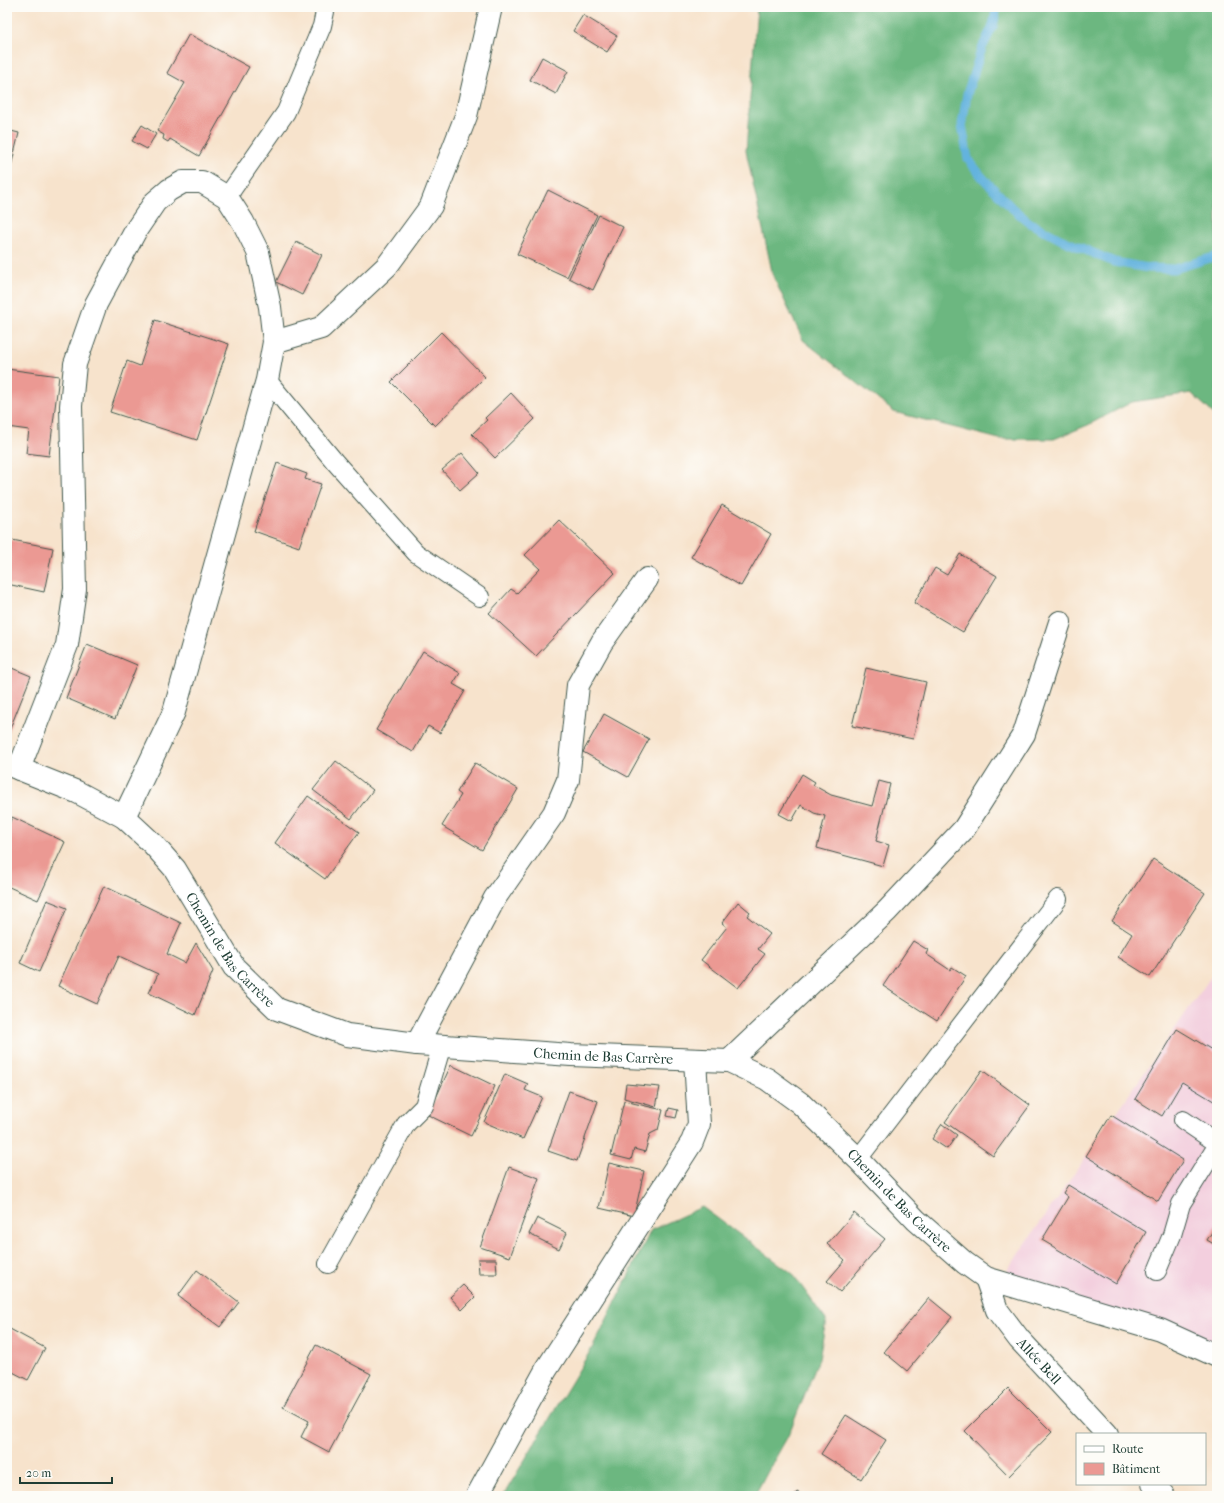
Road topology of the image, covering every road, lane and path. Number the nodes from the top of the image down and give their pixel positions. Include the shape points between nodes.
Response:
1 (326, 7) edge
2 (491, 7) edge
3 (227, 197) junction
4 (274, 342) junction
5 (267, 380) junction
6 (647, 579) dead end
7 (480, 597) dead end
8 (1060, 622) dead end
9 (13, 766) edge
10 (124, 817) junction
11 (1058, 899) dead end
12 (417, 1044) junction
13 (442, 1045) junction
14 (695, 1060) junction
15 (729, 1061) junction
16 (1183, 1120) dead end
17 (1217, 1144) edge
18 (858, 1159) junction
19 (328, 1264) dead end
20 (1157, 1271) dead end
21 (986, 1278) junction
22 (1217, 1356) edge
23 (1106, 1433) edge
24 (1154, 1485) edge
25 (477, 1496) edge
26 (1164, 1496) edge

1 - 3 lane via 322,26 286,112
2 - 4 street via 466,116 431,206 387,266 321,328
3 - 4 street via 258,252 270,307
3 - 9 street via 202,182 183,182 169,190 155,202 136,230 96,304 75,364 70,406 75,589 67,645
4 - 5 street
5 - 7 lane via 416,553
5 - 10 street via 174,712
6 - 12 street via 602,642 578,685 568,780 554,814 495,898
8 - 15 street via 1024,734 964,829 888,911
9 - 10 street, Chemin de Bas Carrère via 77,792
10 - 12 street, Chemin de Bas Carrère via 175,869 234,967 277,1009 347,1035
11 - 18 lane
12 - 13 street, Chemin de Bas Carrère
13 - 14 street, Chemin de Bas Carrère via 571,1055
13 - 19 lane via 424,1106 406,1124
14 - 15 street, Chemin de Bas Carrère
14 - 25 street via 699,1124 692,1142 546,1370
15 - 18 street, Chemin de Bas Carrère via 767,1079 800,1102
16 - 17 lane
17 - 20 lane via 1181,1204
18 - 21 street, Chemin de Bas Carrère via 916,1220 964,1263
21 - 22 street, Chemin de Bas Carrère via 1160,1330
21 - 23 street, Allée Bell via 997,1310
24 - 26 street

